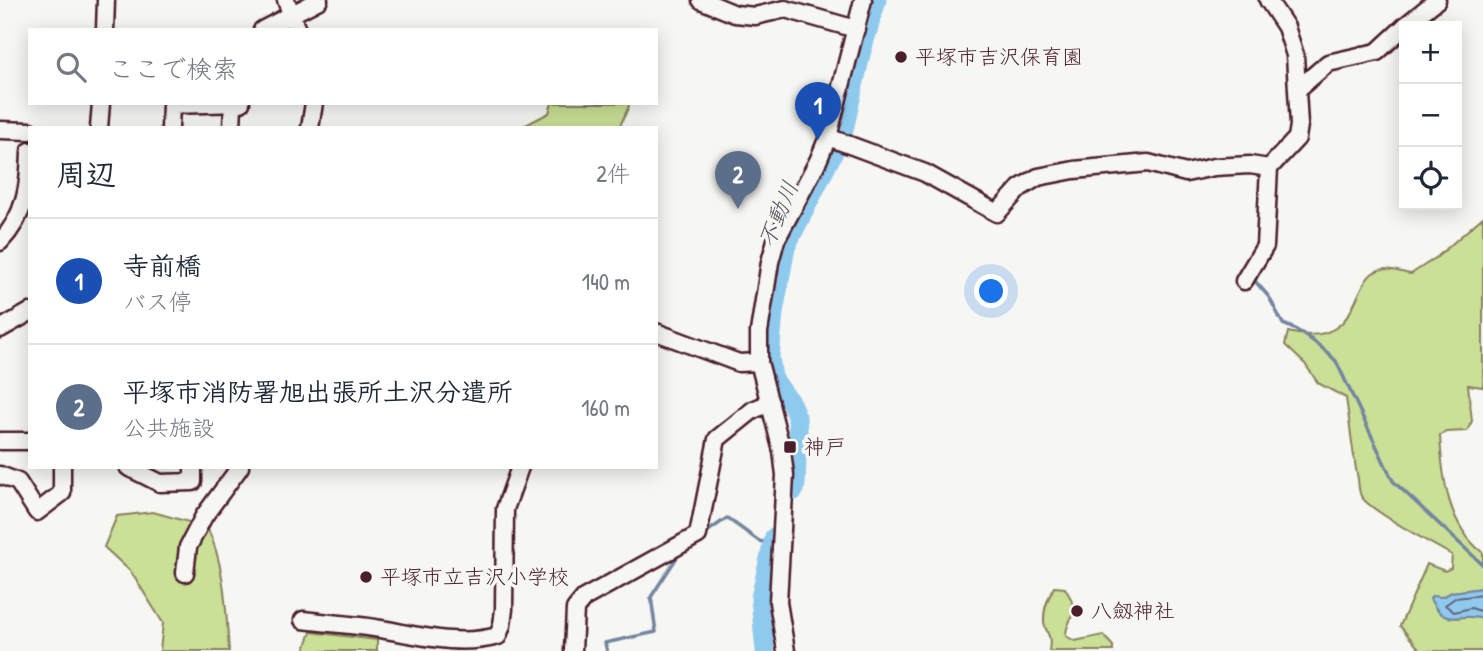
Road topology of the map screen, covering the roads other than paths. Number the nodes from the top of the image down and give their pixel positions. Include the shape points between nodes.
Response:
1 (106, 0) edge
2 (319, 0) edge
3 (701, 0) edge
4 (863, 0) edge
5 (1268, 0) edge
6 (1437, 0) edge
7 (291, 15) edge
8 (1412, 21) edge
9 (105, 28) edge
10 (266, 28) edge
11 (856, 29) junction
12 (1399, 32) edge
13 (1298, 89) junction
14 (101, 105) edge
15 (172, 105) edge
16 (237, 105) edge
17 (314, 105) edge
18 (99, 126) edge
19 (170, 126) edge
20 (232, 126) edge
21 (310, 126) edge
22 (0, 130) edge
23 (28, 131) edge
24 (828, 137) junction
25 (1269, 168) junction
26 (28, 189) edge
27 (0, 242) edge
28 (1244, 281) dead end
29 (28, 313) edge
30 (0, 329) edge
31 (658, 333) edge
32 (759, 362) junction
33 (770, 403) junction
34 (0, 441) edge
35 (28, 441) edge
36 (62, 469) edge
37 (132, 469) edge
38 (193, 469) edge
39 (239, 469) edge
40 (519, 469) edge
41 (0, 475) edge
42 (185, 573) dead end
43 (303, 620) dead end
44 (478, 646) edge
45 (573, 651) edge
46 (786, 651) edge

1 - 9 street
2 - 7 street
3 - 11 street via 735,14 755,16 785,9
4 - 11 street
5 - 13 street via 1286,27 1295,55
6 - 8 street
7 - 10 street
11 - 24 street
12 - 13 street via 1377,52 1328,63
13 - 25 street via 1297,138
14 - 18 street
15 - 19 street
16 - 20 street
17 - 21 street
22 - 23 street
24 - 25 street via 925,173 997,213 1020,188 1038,177 1074,170 1148,163 1186,173 1214,167
24 - 32 street via 780,232 770,262
25 - 28 street via 1265,246
26 - 27 street via 9,233
29 - 30 street
31 - 32 street via 739,363
32 - 33 street
33 - 45 street via 753,410 717,439 698,535 584,598 575,609
33 - 46 street via 785,475 778,602
34 - 35 street
36 - 41 street via 62,493 37,512 18,482
37 - 38 street via 160,482 192,482
39 - 42 street via 193,537
40 - 44 street via 505,509 502,625 498,636
43 - 44 street

